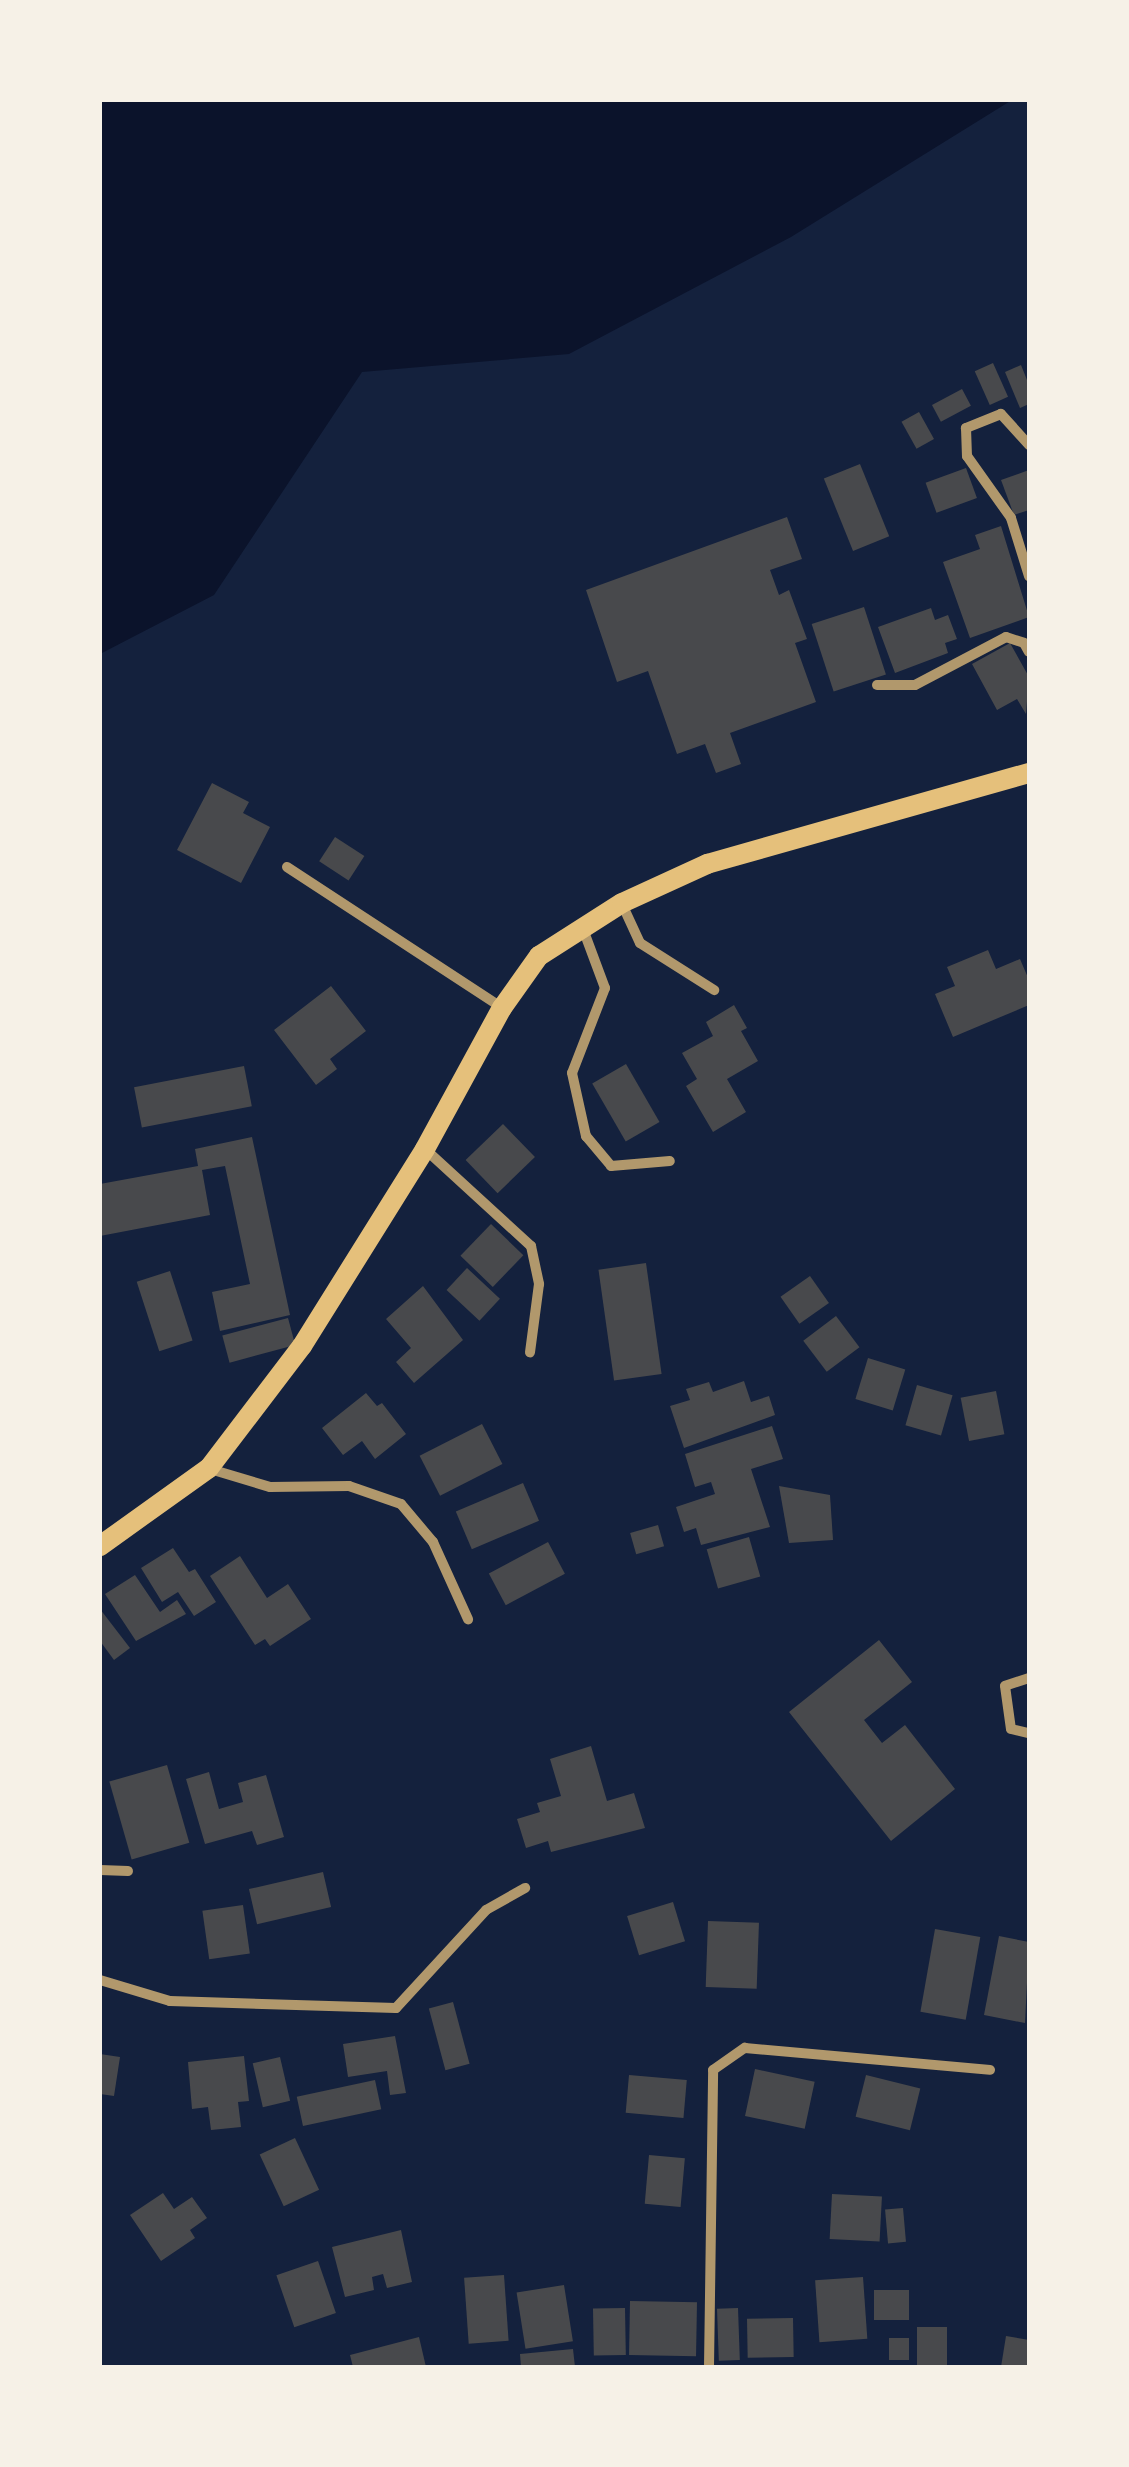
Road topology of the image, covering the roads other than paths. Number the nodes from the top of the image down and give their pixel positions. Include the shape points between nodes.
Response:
1 (1029, 445) edge
2 (1029, 576) edge
3 (1029, 652) edge
4 (877, 685) dead end
5 (1029, 774) edge
6 (287, 868) dead end
7 (622, 903) junction
8 (582, 928) junction
9 (714, 990) dead end
10 (502, 1008) junction
11 (425, 1149) junction
12 (670, 1161) dead end
13 (530, 1352) dead end
14 (209, 1468) junction
15 (100, 1546) edge
16 (468, 1619) dead end
17 (1029, 1678) edge
18 (1029, 1733) edge
19 (100, 1870) edge
20 (128, 1871) dead end
21 (526, 1888) dead end
22 (100, 1980) edge
23 (990, 2070) dead end
24 (709, 2367) edge

1 - 2 street via 1001,414 966,428 967,456 1011,518
3 - 4 street via 1024,642 1006,637 915,685
5 - 7 main road via 707,864
6 - 10 street
7 - 8 main road
7 - 9 street via 640,943
8 - 10 main road via 539,956
8 - 12 street via 605,988 572,1073 586,1136 611,1166
10 - 11 main road
11 - 13 street via 531,1246 538,1284
11 - 14 main road via 302,1346
14 - 15 main road
14 - 16 street via 270,1487 348,1486 402,1504 434,1542
17 - 18 street via 1004,1686 1011,1729
19 - 20 street
21 - 22 street via 486,1910 396,2008 170,2001
23 - 24 street via 745,2048 713,2070

